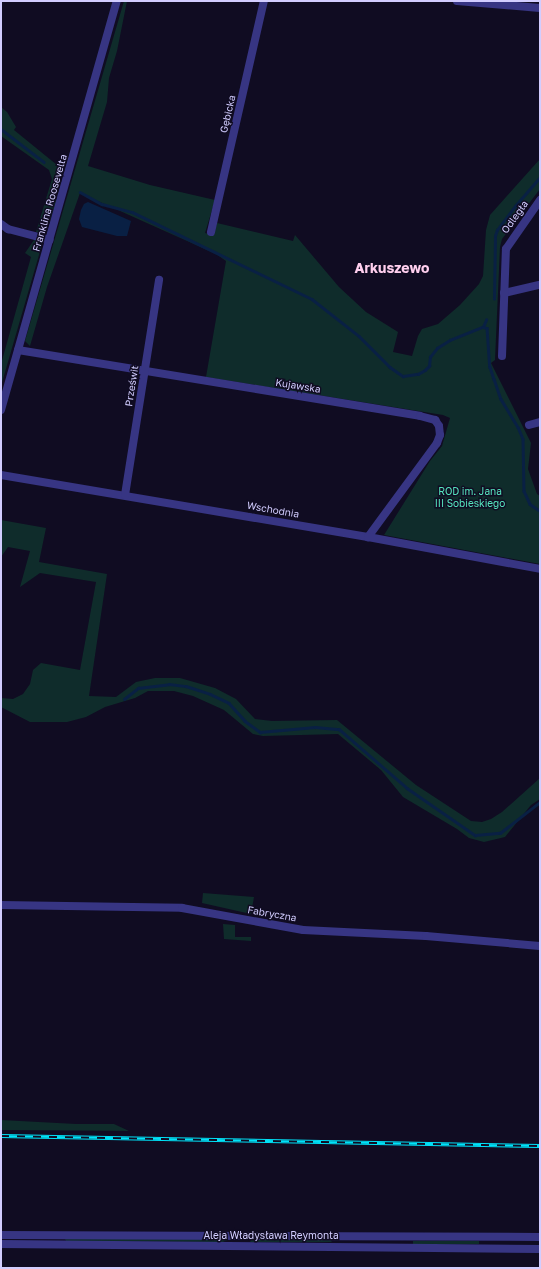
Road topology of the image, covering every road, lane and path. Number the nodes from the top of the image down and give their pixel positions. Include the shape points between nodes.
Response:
1 (117, 1) edge
2 (264, 1) edge
3 (457, 1) edge
4 (540, 8) edge
5 (540, 200) edge
6 (1, 224) edge
7 (211, 232) dead end
8 (50, 240) junction
9 (159, 280) dead end
10 (540, 285) edge
11 (504, 293) junction
12 (18, 350) junction
13 (502, 356) dead end
14 (145, 371) junction
15 (1, 409) edge
16 (540, 422) edge
17 (529, 425) dead end
18 (1, 475) edge
19 (125, 495) junction
20 (368, 537) junction
21 (540, 569) edge
22 (1, 905) edge
23 (540, 946) edge
24 (1, 1235) edge
25 (540, 1238) edge
26 (1, 1244) edge
27 (540, 1248) edge

1 - 8 street, Franklina Roosevelta
2 - 7 street, Gębicka
3 - 4 street
5 - 11 street, Odległa via 507,246
6 - 8 street via 8,229
8 - 12 street, Franklina Roosevelta
9 - 14 street, Prześwit
10 - 11 street
11 - 13 street, Odległa
12 - 14 street, Kujawska
12 - 15 street, Franklina Roosevelta
14 - 19 street, Prześwit
14 - 20 street, Kujawska via 435,420 440,430 437,443
16 - 17 street
18 - 19 street, Wschodnia
19 - 20 street, Wschodnia
20 - 21 street, Wschodnia
22 - 23 street, Fabryczna via 182,908 303,930 426,936
24 - 25 street, Aleja Władysława Reymonta
26 - 27 street, Aleja Władysława Reymonta

